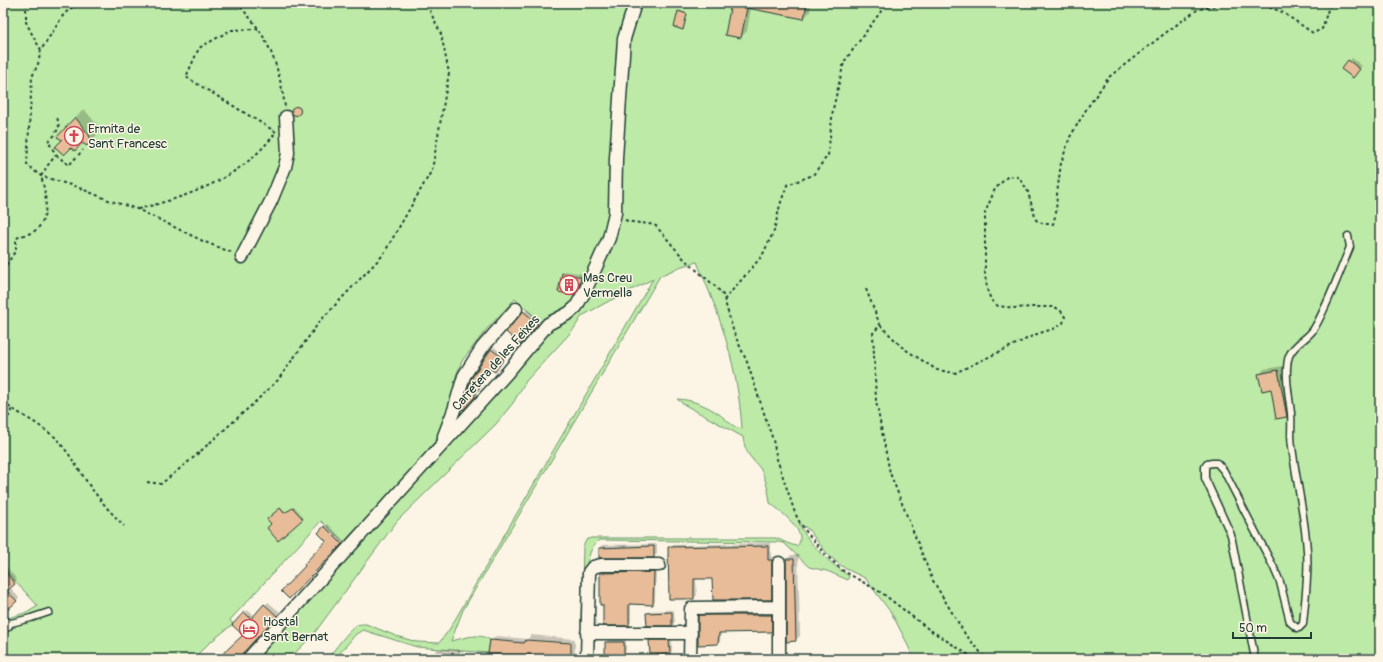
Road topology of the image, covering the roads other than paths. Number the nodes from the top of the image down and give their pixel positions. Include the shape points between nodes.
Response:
1 (635, 3) edge
2 (286, 117) road end
3 (1348, 236) dead end
4 (242, 258) road end
5 (516, 309) dead end
6 (444, 443) junction
7 (779, 563) dead end
8 (659, 565) dead end
9 (779, 607) junction
10 (49, 612) dead end
11 (4, 625) edge
12 (587, 633) junction
13 (691, 633) junction
14 (248, 659) edge
15 (588, 659) edge
16 (690, 659) edge
17 (779, 659) edge
18 (1255, 659) edge

1 - 6 street, Carretera de les Feixes via 624,39 615,209 609,238 576,306 569,313 548,324
2 - 4 street via 288,153 285,167
3 - 18 lane via 1350,247 1314,328 1293,349 1287,369 1291,446 1307,551 1307,586 1303,624 1300,628 1290,622 1274,568 1224,471 1217,463 1212,462 1205,467 1205,478 1231,535
5 - 6 street via 482,348 464,376 444,436
6 - 14 street, Carretera de les Feixes
7 - 9 street
8 - 12 street via 593,567 589,572
9 - 13 street via 693,608 690,612
9 - 17 street
10 - 11 lane
12 - 13 street
12 - 15 street
13 - 16 street

